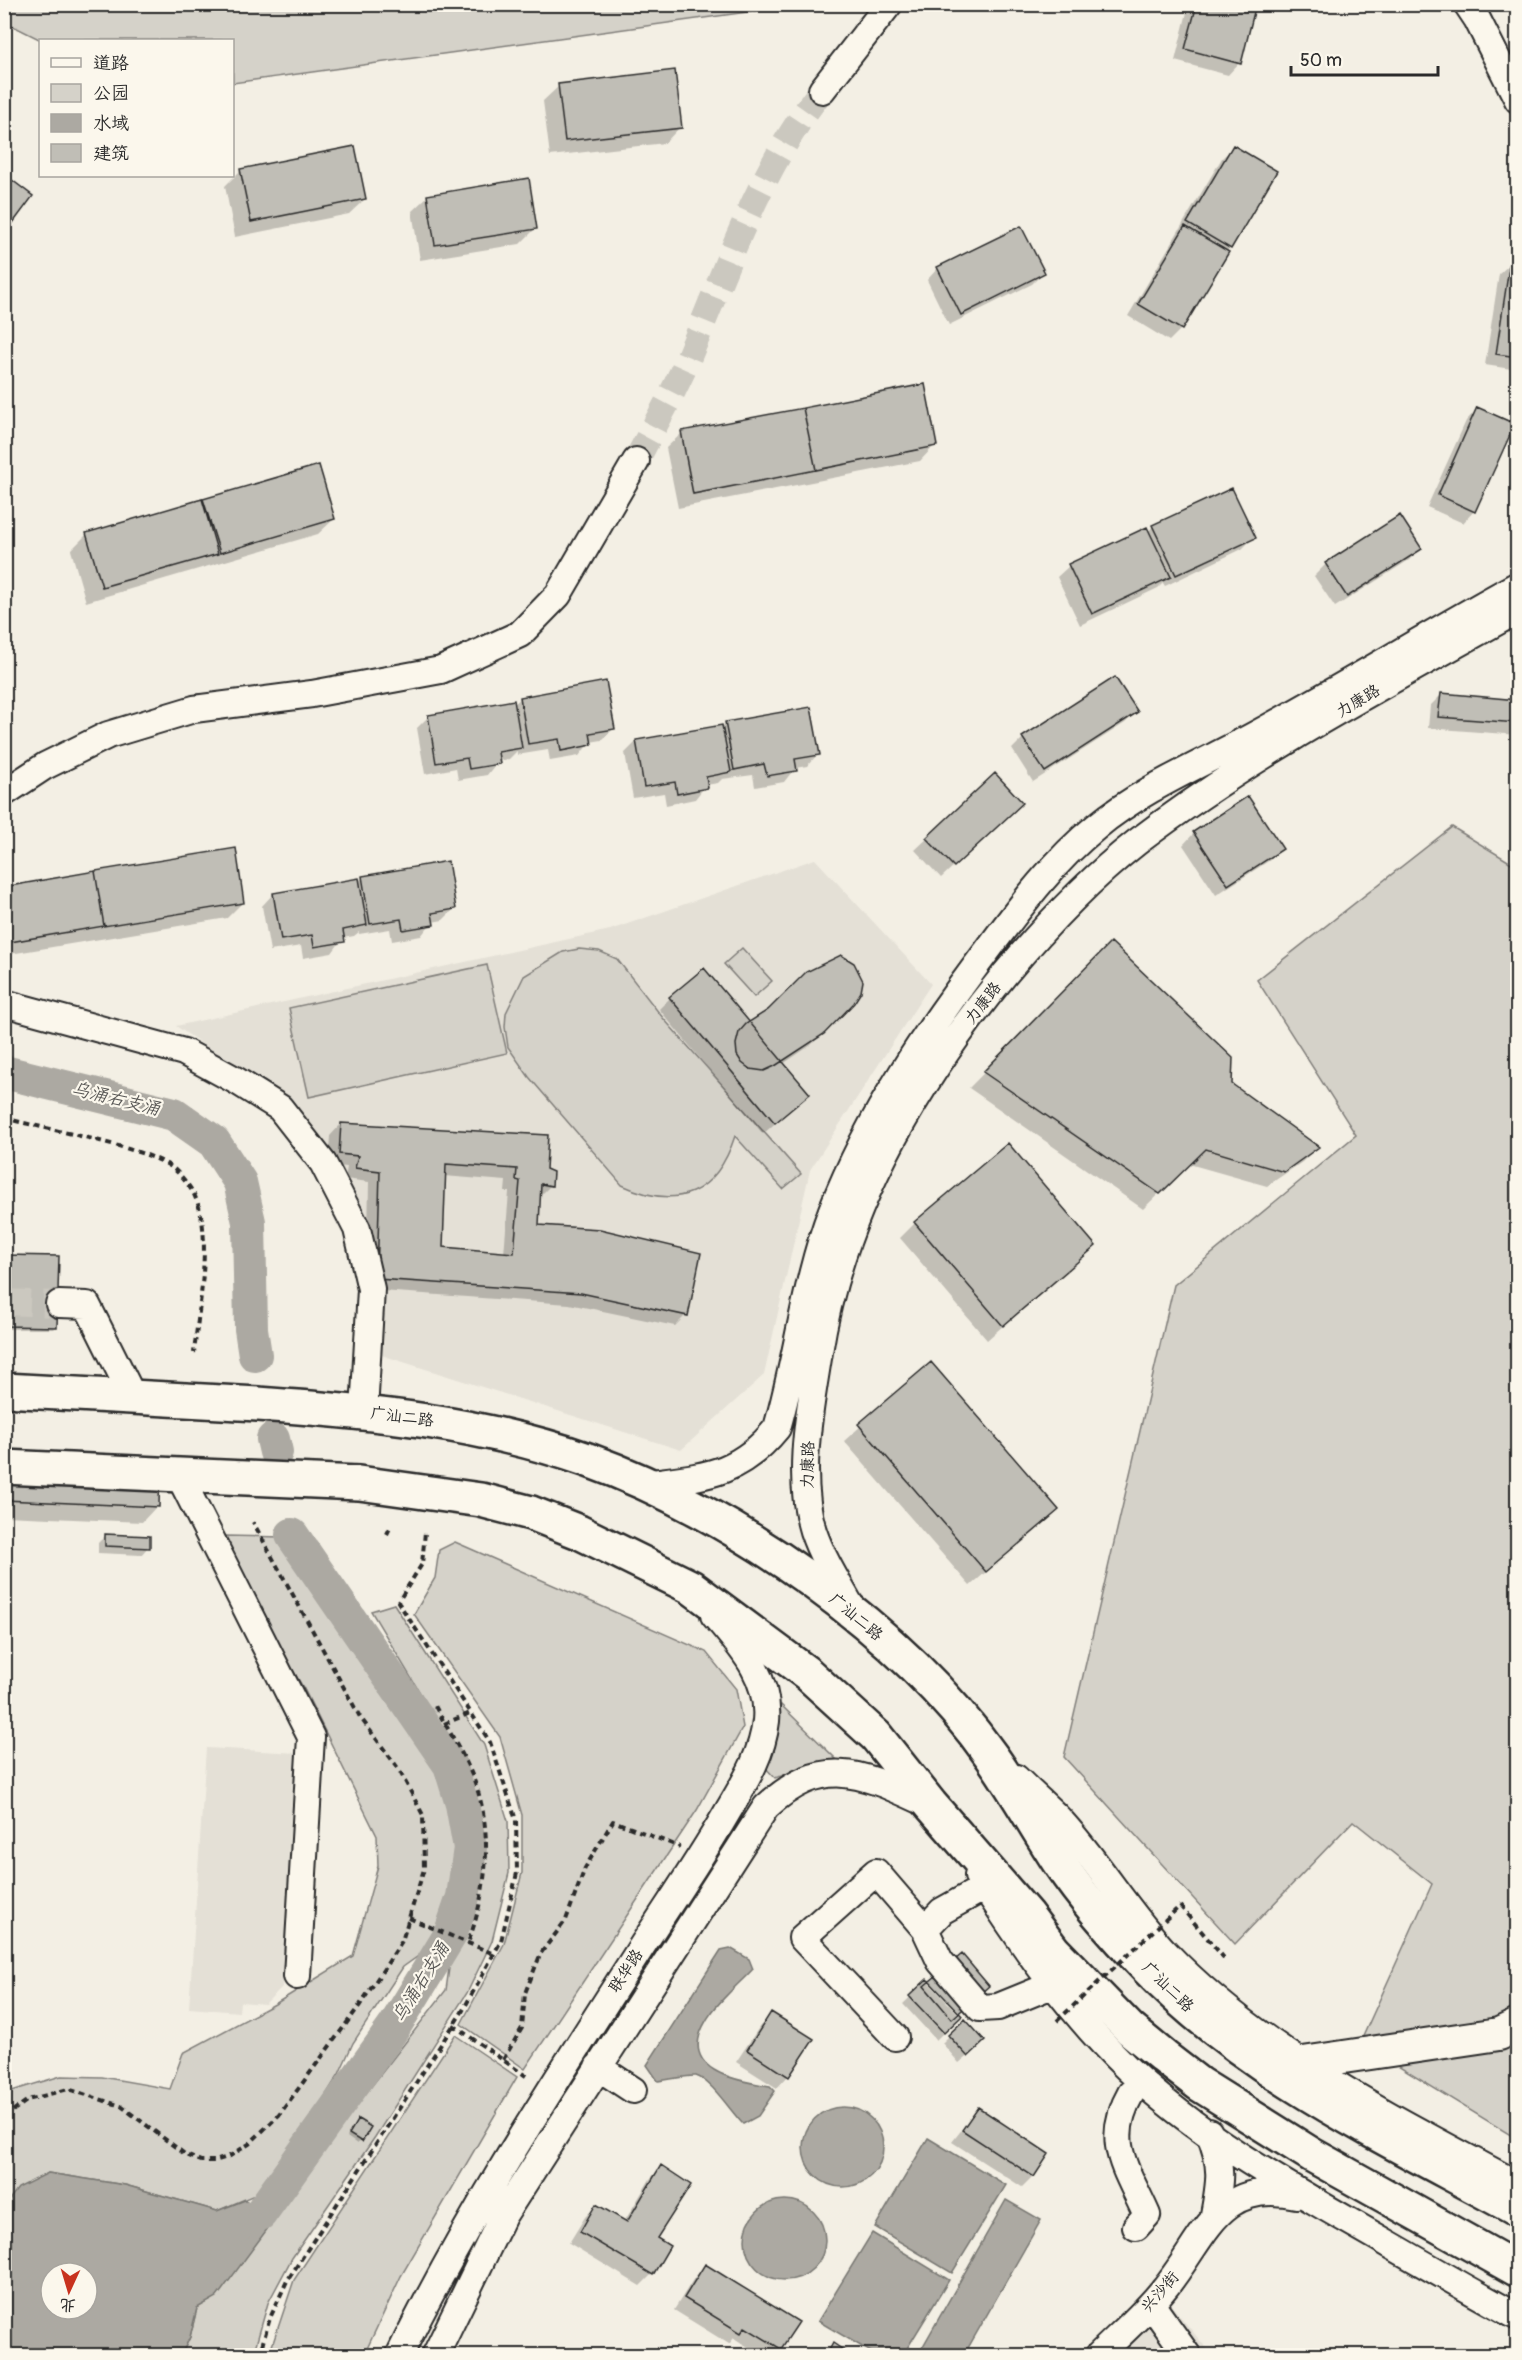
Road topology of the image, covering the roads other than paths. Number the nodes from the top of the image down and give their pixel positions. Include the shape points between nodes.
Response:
1 (889, 4) edge
2 (1467, 4) edge
3 (822, 90) tunnel mouth
4 (1518, 100) edge
5 (636, 461) tunnel mouth
6 (1518, 585) edge
7 (1518, 610) edge
8 (4, 792) edge
9 (4, 1003) edge
10 (59, 1304) tunnel mouth
11 (4, 1390) edge
12 (133, 1397) junction
13 (349, 1411) junction
14 (4, 1467) edge
15 (178, 1473) junction
16 (644, 1484) junction
17 (691, 1587) junction
18 (858, 1618) junction
19 (990, 1754) junction
20 (931, 1805) junction
21 (985, 1887) junction
22 (925, 1929) junction
23 (297, 1976) dead end
24 (1052, 1985) junction
25 (1518, 2025) edge
26 (895, 2037) dead end
27 (1302, 2063) junction
28 (598, 2067) junction
29 (633, 2090) dead end
30 (1131, 2093) dead end
31 (1209, 2132) junction
32 (1518, 2185) edge
33 (1307, 2197) junction
34 (1518, 2210) edge
35 (1213, 2220) junction
36 (1136, 2227) dead end
37 (1518, 2270) edge
38 (1150, 2304) junction
39 (1518, 2317) edge
40 (399, 2355) edge
41 (435, 2355) edge
42 (1098, 2355) edge
43 (1188, 2355) edge

1 - 3 street
2 - 4 street
5 - 8 street via 558,595 520,634 441,670 312,694 194,709 108,735 45,766
6 - 16 street, 力康路 via 1144,795 1073,847 1011,920 936,1019 870,1127 832,1211 816,1261 777,1428 742,1463 718,1473
7 - 18 street, 力康路 via 1256,761 1135,844 1063,908 996,986 938,1063 901,1124 862,1202 829,1294 816,1368 806,1472 808,1510 828,1567
9 - 13 street via 184,1052 279,1108 323,1163 357,1229 371,1289
10 - 12 street via 87,1305
11 - 12 highway, 广汕二路
12 - 13 highway, 广汕二路
13 - 16 highway, 广汕二路 via 448,1422 506,1436 592,1462
14 - 15 highway
15 - 17 highway via 359,1483 481,1500 579,1532
15 - 23 street via 311,1737
16 - 18 highway, 广汕二路 via 751,1540 800,1572
17 - 20 highway via 843,1703 876,1736
17 - 40 street, 联华路 via 755,1666 765,1690 763,1744 753,1769 710,1842 450,2253
18 - 19 highway, 广汕二路 via 918,1672
19 - 27 street via 1059,1820 1167,1954 1246,2023
19 - 34 highway, 广汕二路 via 1090,1904 1145,1966 1200,2018 1258,2061 1341,2112
20 - 21 street
20 - 28 street, 联华路 via 864,1776 841,1773 814,1777 786,1788 766,1807
20 - 37 highway via 1053,1950 1130,2029 1199,2084 1312,2156
21 - 22 street via 942,1911
21 - 24 street
22 - 24 street via 939,1961 980,2008 998,2007
22 - 26 street via 876,1872 802,1938
24 - 31 street via 1128,2068 1166,2102
25 - 27 main road via 1499,2034
27 - 32 street
28 - 29 street
28 - 41 street, 联华路 via 503,2217
30 - 36 street via 1120,2113 1117,2132 1119,2150 1148,2215
31 - 33 street
31 - 35 street via 1220,2172
33 - 35 street via 1281,2191 1250,2193 1226,2206
33 - 39 street
35 - 38 street, 兴沙街 via 1188,2260
38 - 42 street, 兴沙街
38 - 43 street

